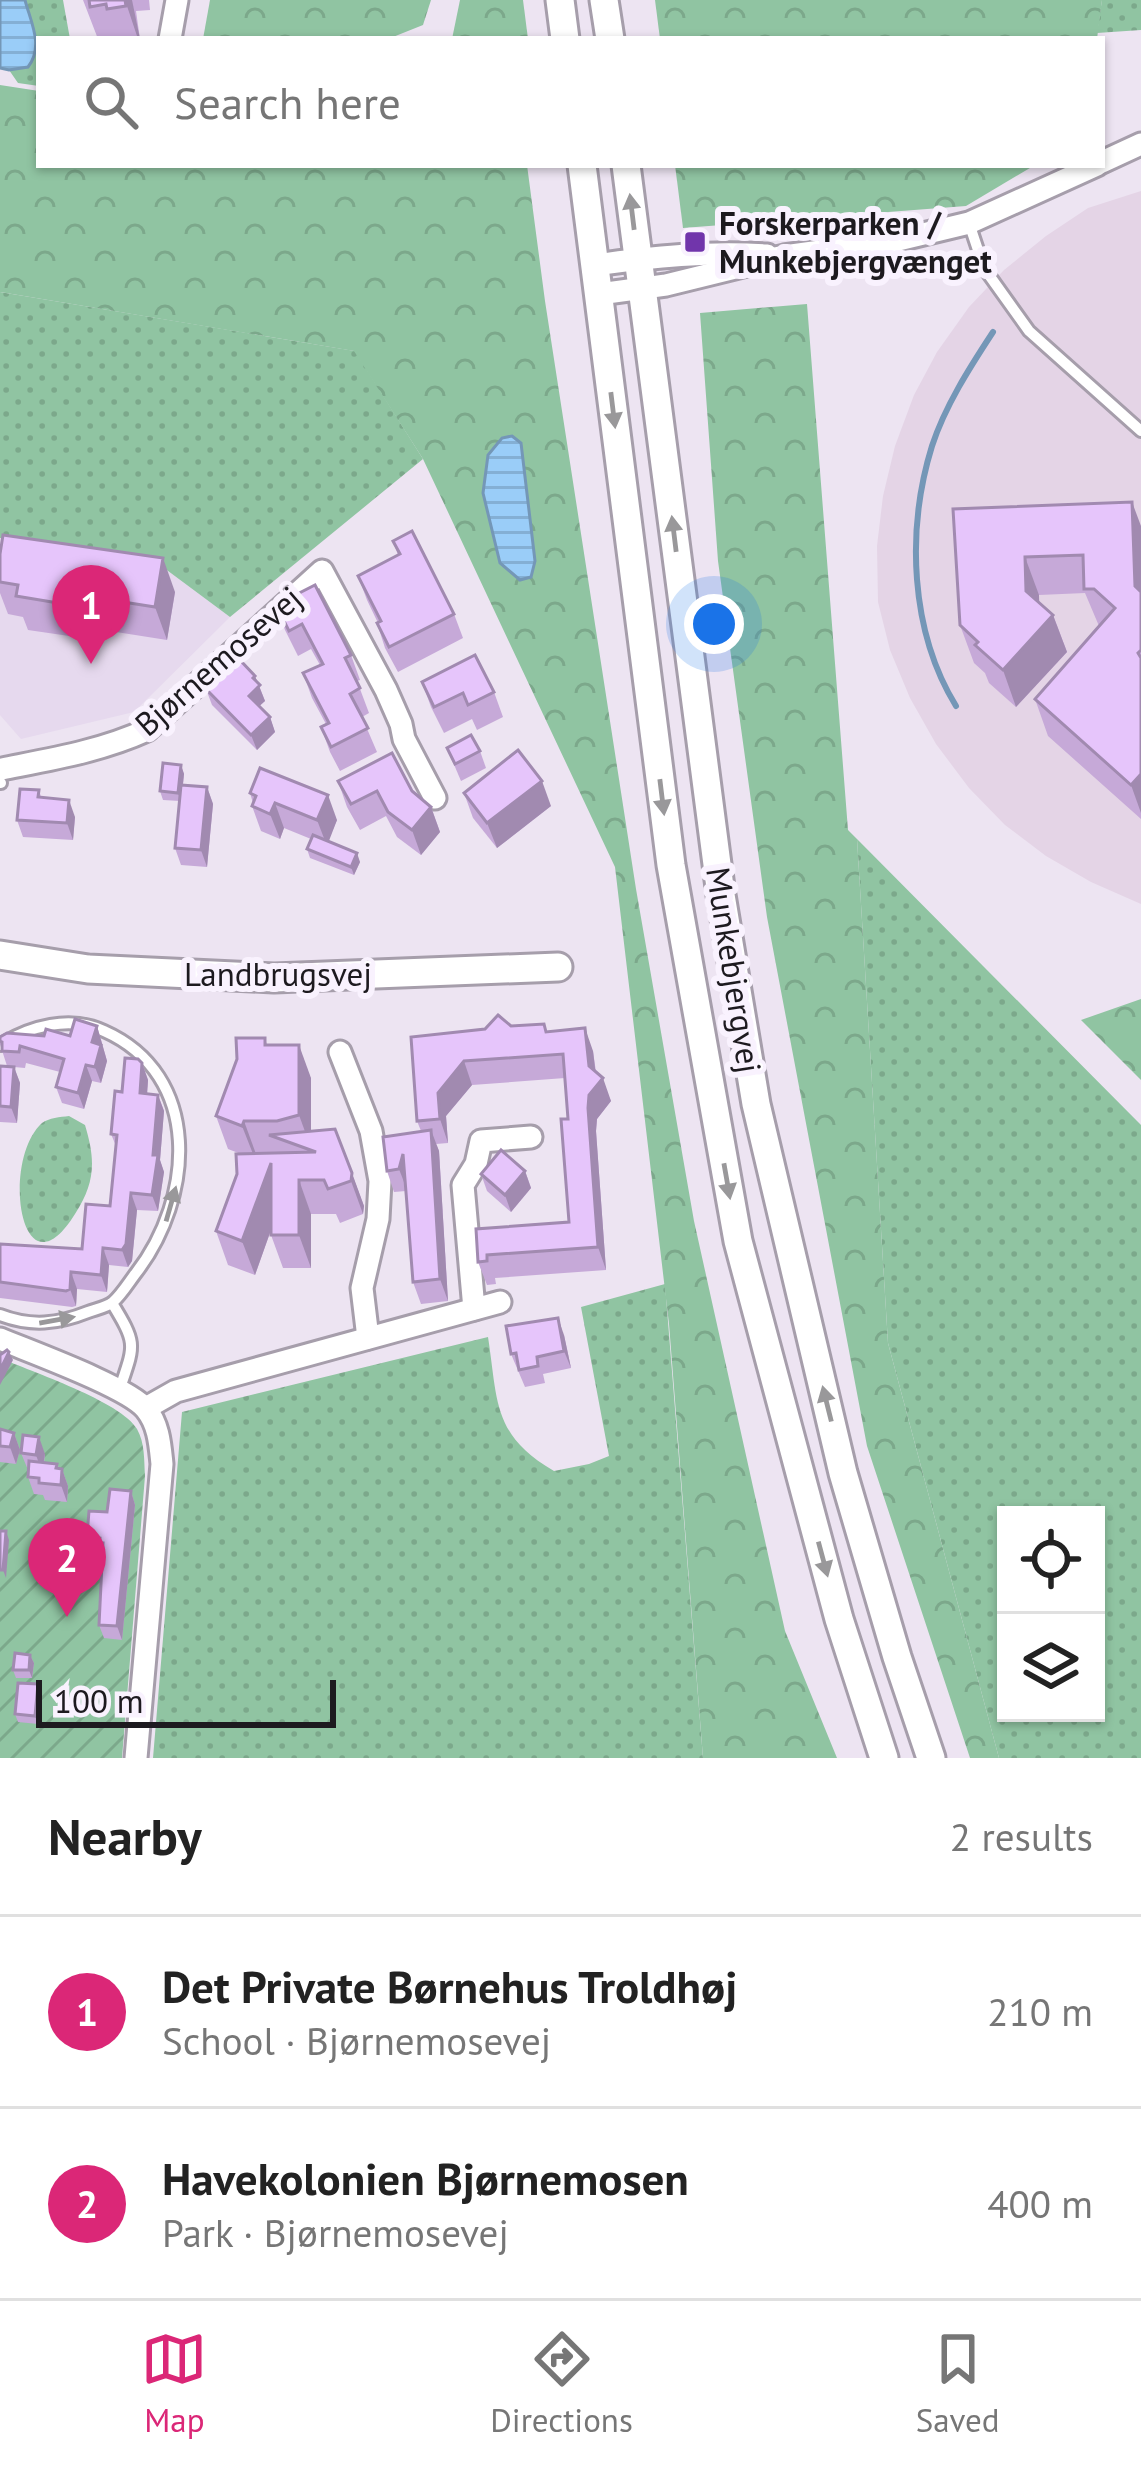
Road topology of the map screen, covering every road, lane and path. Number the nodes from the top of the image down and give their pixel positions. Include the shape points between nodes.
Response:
1 (177, 0) edge
2 (560, 0) edge
3 (604, 0) edge
4 (171, 36) edge
5 (566, 36) edge
6 (610, 36) edge
7 (1141, 144) edge
8 (1105, 161) edge
9 (582, 168) edge
10 (626, 168) edge
11 (1090, 168) edge
12 (968, 223) junction
13 (784, 256) junction
14 (638, 259) junction
15 (595, 265) junction
16 (642, 288) junction
17 (599, 294) junction
18 (1141, 431) edge
19 (1, 777) edge
20 (435, 798) dead end
21 (0, 955) edge
22 (558, 967) dead end
23 (0, 1045) edge
24 (340, 1052) dead end
25 (531, 1137) dead end
26 (500, 1302) dead end
27 (112, 1303) junction
28 (474, 1309) junction
29 (0, 1315) edge
30 (368, 1338) junction
31 (0, 1339) edge
32 (119, 1390) junction
33 (146, 1408) junction
34 (136, 1758) edge
35 (884, 1758) edge
36 (931, 1758) edge

1 - 4 street
2 - 5 street
3 - 6 street
7 - 8 street
9 - 15 street, Munkebjergvej
14 -> 10 street, Munkebjergvej
11 - 12 street
12 - 13 street
12 - 18 lane via 984,268 1029,331
13 - 14 street
13 - 16 street
14 - 15 street
14 - 16 street, Munkebjergvej
15 - 17 street, Munkebjergvej
16 - 17 street
36 -> 16 street, Munkebjergvej via 843,1473 756,1104
17 -> 35 street, Munkebjergvej via 671,865 738,1241
19 - 20 street, Bjørnemosevej via 147,730 322,571
21 - 22 street, Landbrugsvej via 88,969 274,978
27 -> 23 lane via 154,1250 170,1212 180,1171 178,1124 166,1091 146,1056 93,1026 37,1027
24 - 30 street via 371,1131 380,1181 362,1288
25 - 28 street via 481,1142 463,1185
26 - 28 street
29 -> 27 lane via 64,1322
27 - 32 lane via 133,1351
28 - 30 street
30 - 33 street via 176,1391
31 - 32 street
32 - 33 street
33 - 34 street via 163,1464

